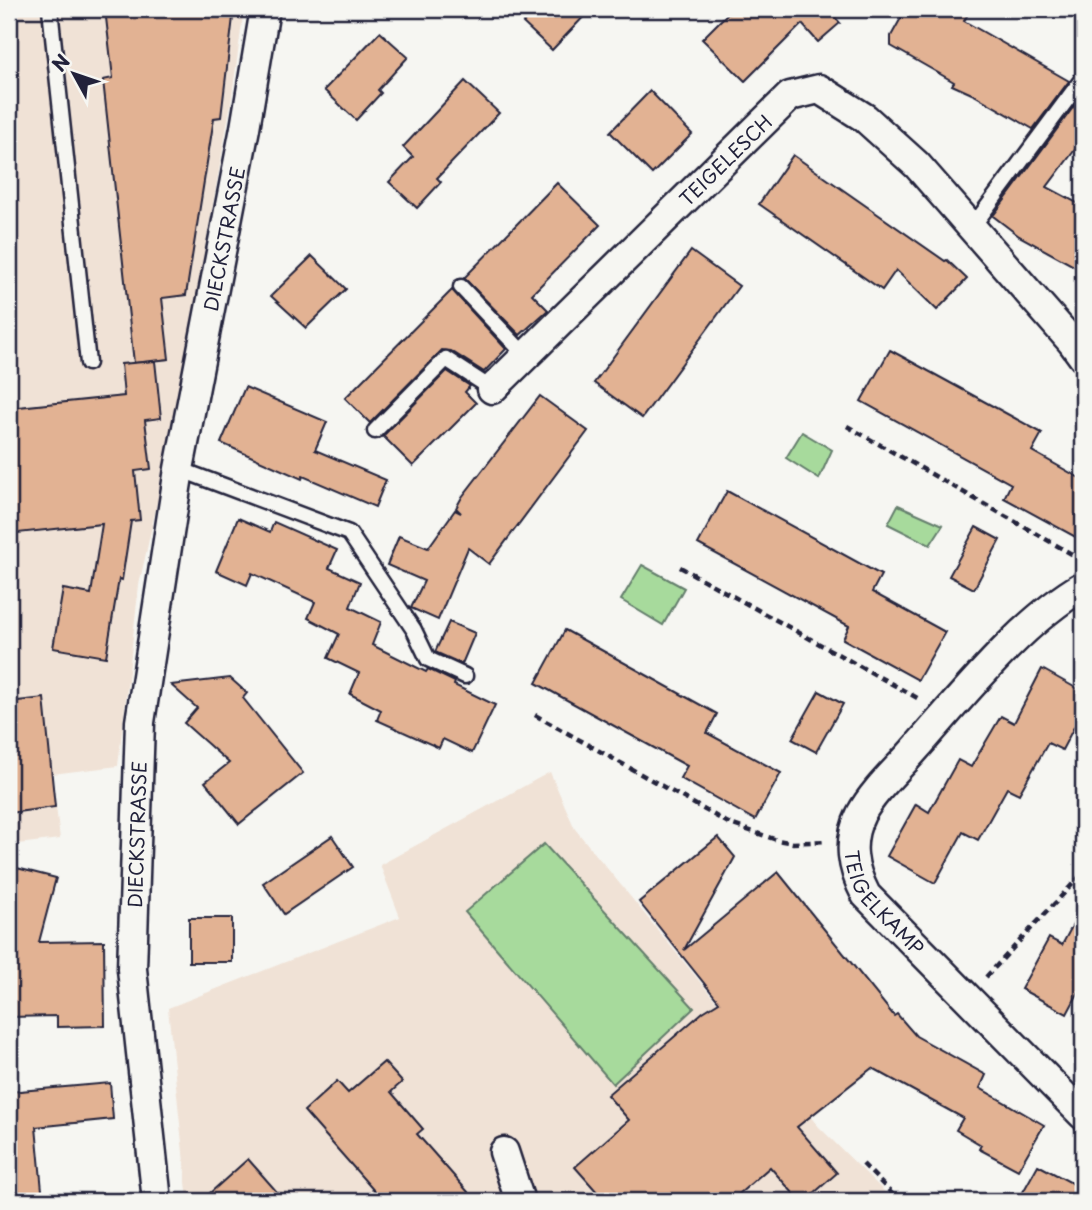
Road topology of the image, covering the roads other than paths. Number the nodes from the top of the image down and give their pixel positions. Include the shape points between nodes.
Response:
1 (50, 9) edge
2 (265, 9) edge
3 (1083, 78) edge
4 (973, 226) junction
5 (461, 287) dead end
6 (526, 355) junction
7 (1083, 357) edge
8 (88, 363) dead end
9 (492, 389) joint
10 (375, 431) dead end
11 (179, 469) junction
12 (1083, 586) edge
13 (465, 676) dead end
14 (1083, 1115) edge
15 (504, 1152) dead end
16 (157, 1201) edge
17 (520, 1201) edge

1 - 8 lane
2 - 11 street, DIECKSTRASSE
3 - 4 lane
4 - 6 street, TEIGELESCH via 918,165 864,118 819,89 790,96
4 - 7 street, TEIGELESCH
5 - 6 lane
6 - 9 street, TEIGELESCH
9 - 10 lane via 446,359
11 - 13 lane via 349,533 414,630 428,659
11 - 16 street, DIECKSTRASSE via 139,722 132,969
12 - 14 street, TEIGELKAMP via 1030,626 879,790 861,814 852,860 866,895
15 - 17 street

